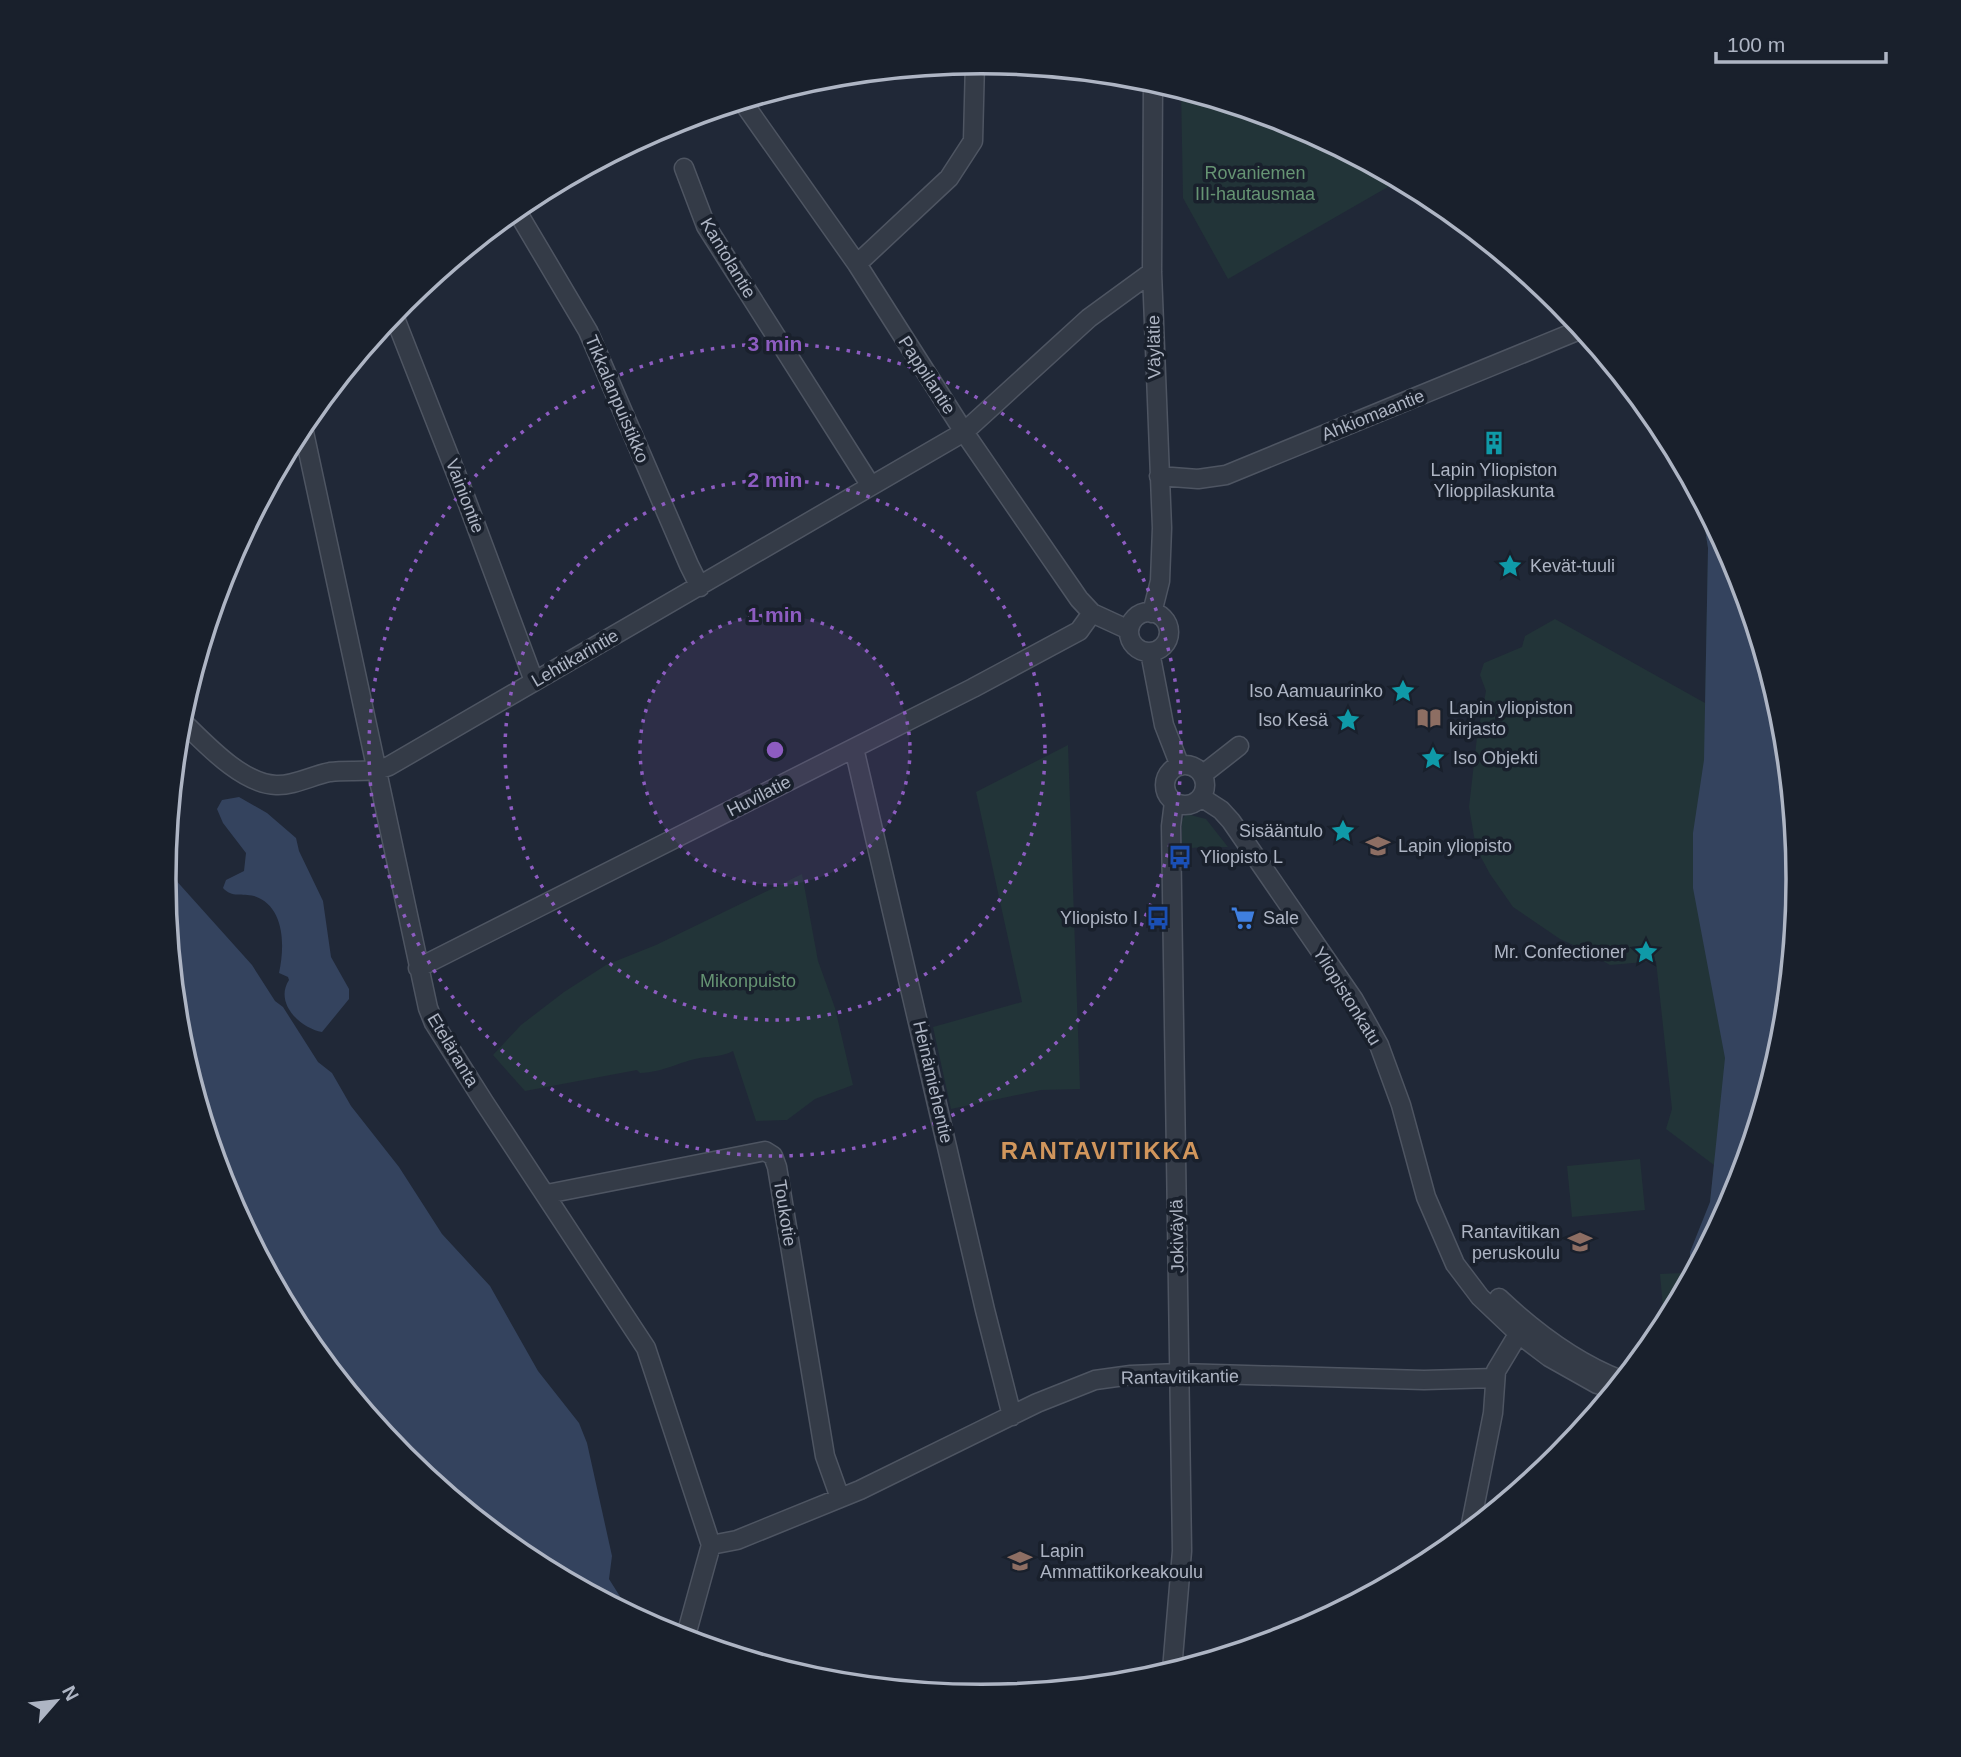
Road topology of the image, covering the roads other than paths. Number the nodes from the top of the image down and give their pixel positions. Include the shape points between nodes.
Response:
1 (975, 74) edge
2 (1153, 93) edge
3 (748, 108) edge
4 (684, 168) dead end
5 (521, 218) dead end
6 (857, 264) junction
7 (1152, 272) junction
8 (397, 324) edge
9 (1572, 333) edge
10 (964, 432) junction
11 (306, 440) edge
12 (1159, 477) junction
13 (871, 486) junction
14 (700, 587) junction
15 (1152, 612) junction
16 (1092, 613) junction
17 (1129, 630) junction
18 (1150, 652) junction
19 (534, 681) junction
20 (190, 729) edge
21 (1239, 746) dead end
22 (854, 748) junction
23 (1180, 766) junction
24 (378, 771) junction
25 (1202, 775) junction
26 (1201, 797) junction
27 (1174, 802) junction
28 (418, 968) junction
29 (547, 1194) junction
30 (1525, 1330) junction
31 (1178, 1373) junction
32 (1613, 1377) edge
33 (1494, 1378) junction
34 (1604, 1387) edge
35 (1012, 1416) junction
36 (840, 1498) junction
37 (1472, 1516) edge
38 (711, 1545) junction
39 (688, 1628) edge
40 (1173, 1660) edge

1 - 6 street via 973,141 949,177
2 - 7 street, Väylätie
3 - 6 street, Pappilantie
4 - 13 street, Kantolantie via 706,226
5 - 14 street, Tikkalanpuistikko via 588,331
6 - 10 street, Pappilantie
7 - 10 street, Lehtikarintie via 1089,318
7 - 12 street, Väylätie
8 - 19 street, Vainiontie
9 - 12 street, Ahkiomaantie via 1226,475
10 - 13 street, Lehtikarintie
10 - 16 street, Pappilantie
11 - 24 street, Eteläranta
12 - 15 street, Väylätie via 1160,568
13 - 14 street, Lehtikarintie
14 - 19 street, Lehtikarintie
15 - 17 street via 1139,614
15 - 18 street via 1167,624 1168,636 1162,647
16 - 17 street, Pappilantie
16 - 22 street, Huvilatie via 1079,631
17 - 18 street via 1137,648
18 - 23 street via 1164,725
19 - 24 street, Lehtikarintie
20 - 24 street, Lehtikarintie via 215,754 258,781 277,786 330,772
21 - 25 street
22 - 28 street, Huvilatie
22 - 35 street, Heinämiehentie
23 - 25 street via 1192,767
23 - 27 street via 1165,785
24 - 28 street, Eteläranta
25 - 26 street
26 - 27 street via 1186,805
26 - 30 street, Yliopistonkatu via 1231,821 1367,1022 1390,1072 1420,1178 1439,1225
27 - 31 street, Jokiväylä
28 - 29 street, Eteläranta via 434,1023
29 - 36 street, Toukotie via 765,1151 773,1156 825,1456
29 - 38 street, Eteläranta via 646,1348
30 - 32 street, Yliopistonkatu
30 - 33 street via 1500,1362
30 - 34 street, Yliopistonkatu via 1549,1357
31 - 33 street, Rantavitikantie
31 - 35 street, Rantavitikantie via 1095,1380
31 - 40 street, Jokiväylä via 1182,1551
33 - 37 street via 1493,1413
35 - 36 street, Rantavitikantie
36 - 38 street, Rantavitikantie via 737,1540
38 - 39 street

